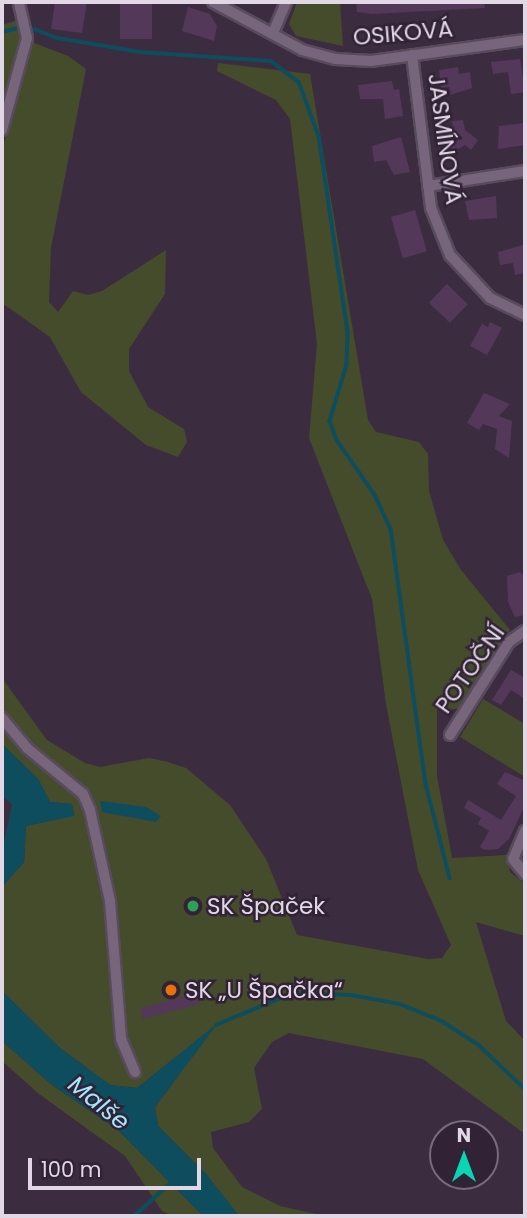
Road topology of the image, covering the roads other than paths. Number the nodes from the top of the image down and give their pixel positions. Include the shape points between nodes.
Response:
1 (19, 2) edge
2 (213, 2) edge
3 (286, 2) edge
4 (273, 33) junction
5 (525, 40) edge
6 (412, 55) junction
7 (2, 130) edge
8 (525, 171) edge
9 (428, 186) junction
10 (525, 315) edge
11 (525, 631) edge
12 (2, 718) edge
13 (450, 735) dead end
14 (525, 831) edge
15 (525, 874) edge
16 (135, 1072) dead end

1 - 7 street via 26,34
2 - 4 street, OSIKOVÁ
3 - 4 street
4 - 6 street, OSIKOVÁ via 302,50 335,59 371,61
5 - 6 street, OSIKOVÁ
6 - 9 street, JASMÍNOVÁ
8 - 9 street
9 - 10 street, JASMÍNOVÁ via 431,208 450,255 483,292
11 - 13 street, POTOČNÍ via 509,642
12 - 16 street via 27,748 83,794 90,810 110,901 121,1039
14 - 15 street via 513,859

